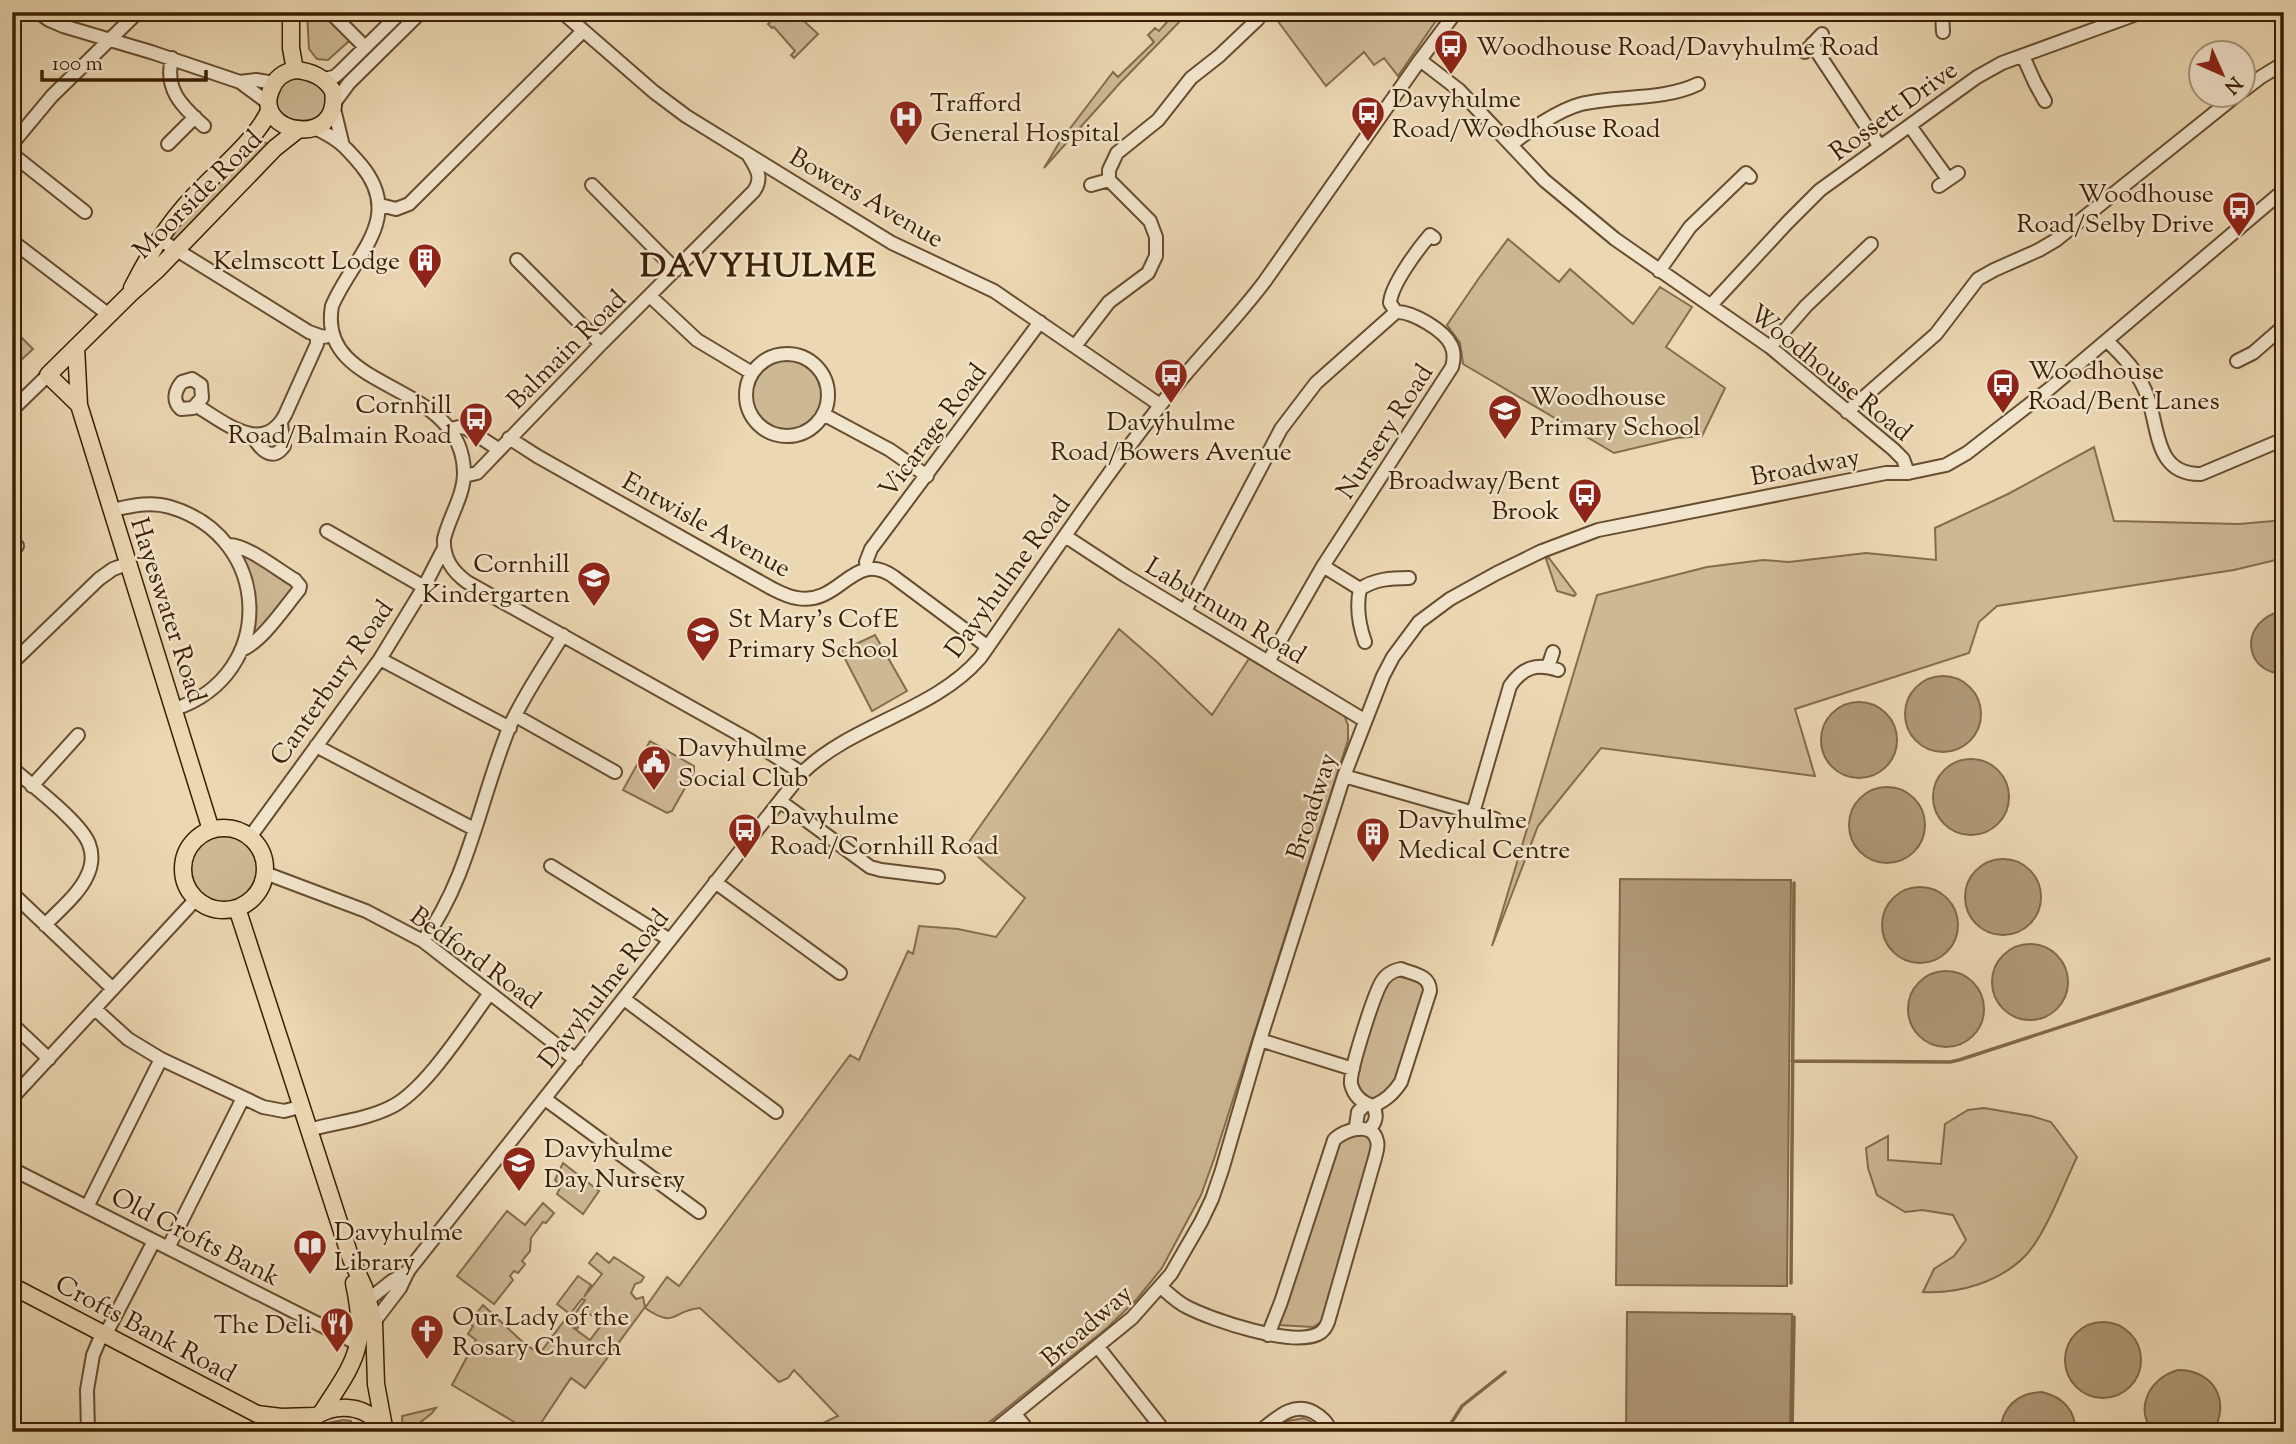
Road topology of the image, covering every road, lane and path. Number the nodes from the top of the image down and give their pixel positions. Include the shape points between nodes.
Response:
1 (38, 12) edge
2 (138, 12) edge
3 (291, 12) edge
4 (330, 12) edge
5 (401, 12) edge
6 (421, 12) edge
7 (562, 12) edge
8 (1456, 12) edge
9 (2142, 12) edge
10 (2120, 16) edge
11 (1259, 20) edge
12 (582, 32) junction
13 (1822, 34) dead end
14 (110, 39) junction
15 (365, 47) junction
16 (2023, 56) junction
17 (172, 58) junction
18 (1420, 60) junction
19 (2284, 63) edge
20 (295, 71) junction
21 (323, 79) junction
22 (2258, 80) edge
23 (240, 82) junction
24 (274, 83) junction
25 (1698, 84) dead end
26 (2045, 101) dead end
27 (335, 106) junction
28 (268, 107) junction
29 (2221, 108) edge
30 (1910, 126) junction
31 (307, 129) junction
32 (342, 142) junction
33 (12, 144) edge
34 (168, 144) dead end
35 (1511, 145) junction
36 (1880, 147) junction
37 (747, 153) junction
38 (12, 154) edge
39 (1750, 177) dead end
40 (1109, 180) junction
41 (1948, 180) dead end
42 (593, 185) dead end
43 (1091, 185) dead end
44 (2284, 190) edge
45 (380, 205) junction
46 (85, 212) dead end
47 (1434, 238) dead end
48 (159, 239) junction
49 (12, 241) edge
50 (1871, 244) dead end
51 (177, 250) junction
52 (517, 260) dead end
53 (676, 270) junction
54 (1659, 271) junction
55 (130, 294) junction
56 (650, 296) junction
57 (1711, 305) junction
58 (1396, 312) junction
59 (109, 315) junction
60 (1040, 322) junction
61 (2284, 326) edge
62 (313, 334) junction
63 (333, 335) junction
64 (2106, 341) junction
65 (601, 344) junction
66 (1075, 346) junction
67 (76, 347) junction
68 (1770, 347) junction
69 (2237, 361) dead end
70 (752, 373) junction
71 (48, 375) junction
72 (79, 405) junction
73 (1160, 405) junction
74 (197, 406) dead end
75 (12, 410) edge
76 (1847, 412) junction
77 (823, 414) junction
78 (281, 424) junction
79 (452, 429) junction
80 (252, 435) junction
81 (511, 439) junction
82 (2284, 439) edge
83 (498, 449) junction
84 (1908, 473) junction
85 (464, 476) junction
86 (927, 476) junction
87 (112, 510) junction
88 (327, 531) dead end
89 (1065, 536) junction
90 (229, 545) junction
91 (443, 550) junction
92 (127, 564) junction
93 (1322, 566) junction
94 (867, 568) junction
95 (1409, 578) dead end
96 (424, 587) junction
97 (1360, 589) junction
98 (1185, 611) junction
99 (563, 635) junction
100 (1365, 642) dead end
101 (988, 647) junction
102 (241, 650) junction
103 (1553, 652) dead end
104 (380, 659) junction
105 (1268, 662) junction
106 (12, 663) edge
107 (175, 709) junction
108 (1364, 720) junction
109 (513, 722) junction
110 (78, 735) dead end
111 (316, 746) junction
112 (12, 768) edge
113 (615, 772) dead end
114 (802, 773) junction
115 (1343, 776) junction
116 (32, 786) junction
117 (780, 801) junction
118 (1473, 813) junction
119 (1495, 819) dead end
120 (211, 830) junction
121 (474, 830) junction
122 (250, 836) junction
123 (551, 866) dead end
124 (265, 873) junction
125 (937, 877) dead end
126 (715, 882) junction
127 (12, 893) edge
128 (196, 899) junction
129 (237, 908) junction
130 (45, 925) junction
131 (670, 940) junction
132 (423, 941) junction
133 (840, 973) dead end
134 (113, 989) junction
135 (490, 993) junction
136 (625, 999) junction
137 (95, 1009) junction
138 (12, 1024) edge
139 (1260, 1040) junction
140 (49, 1059) junction
141 (161, 1059) junction
142 (576, 1060) junction
143 (1353, 1069) junction
144 (12, 1098) edge
145 (243, 1098) junction
146 (545, 1099) junction
147 (1369, 1105) junction
148 (300, 1107) junction
149 (776, 1112) dead end
150 (1365, 1124) junction
151 (308, 1130) junction
152 (12, 1170) edge
153 (87, 1207) junction
154 (699, 1212) dead end
155 (154, 1241) junction
156 (169, 1248) junction
157 (408, 1271) junction
158 (12, 1286) edge
159 (1161, 1287) junction
160 (363, 1306) junction
161 (374, 1322) junction
162 (104, 1334) junction
163 (1268, 1335) junction
164 (358, 1344) junction
165 (1098, 1347) junction
166 (257, 1414) junction
167 (318, 1414) junction
168 (1015, 1414) junction
169 (385, 1429) edge
170 (88, 1432) edge
171 (272, 1432) edge
172 (300, 1432) edge
173 (992, 1432) edge
174 (1029, 1432) edge
175 (1165, 1432) edge
176 (1259, 1432) edge
177 (1331, 1432) edge

1 - 14 street via 57,24
2 - 14 street
3 - 20 main road
4 - 15 street
5 - 15 street
6 - 27 street via 345,88
7 - 12 street, Bowers Avenue
8 - 18 street, Davyhulme Road
9 - 10 street, Rossett Drive
10 - 16 street, Rossett Drive
11 - 40 street via 1191,78 1158,120 1117,153
12 - 37 street, Bowers Avenue via 670,104
12 - 45 street via 409,204 396,209
13 - 36 street via 1809,48
14 - 17 street
14 - 33 street via 52,96
15 - 21 street via 334,77
16 - 26 street
16 - 30 street, Rossett Drive via 1977,77
17 - 23 street
17 - 34 street via 170,83 199,121
18 - 35 street, Woodhouse Road via 1459,90
18 - 73 street, Davyhulme Road via 1265,281
19 - 22 street
20 - 21 main road
20 - 24 main road via 286,72
21 - 27 main road via 334,91
23 - 24 street
23 - 28 street
24 - 28 main road
25 - 35 street via 1673,93 1574,107
27 - 31 main road via 327,121
27 - 32 street
28 - 31 main road via 284,125
28 - 48 main road, Moorside Road via 254,133
29 - 76 street via 2056,240 1978,279 1936,334
30 - 36 street, Rossett Drive
30 - 41 street
31 - 32 street
31 - 51 main road, Moorside Road via 275,148
32 - 45 street via 370,176
35 - 54 street, Woodhouse Road via 1560,194
36 - 57 street, Rossett Drive via 1820,190
37 - 53 street, Balmain Road via 758,171 754,191
37 - 60 street, Bowers Avenue via 885,239 987,286
38 - 46 street
39 - 54 street via 1746,173 1697,220
40 - 43 street
40 - 66 street via 1150,221 1156,256 1148,273 1109,302
42 - 53 street
44 - 64 street, Woodhouse Road
45 - 63 street via 371,237 332,306
47 - 58 street via 1430,235 1418,249 1392,293 1390,303
48 - 51 street
48 - 55 main road, Moorside Road
49 - 59 street
50 - 68 street
51 - 55 main road, Moorside Road
51 - 62 street
52 - 65 street
53 - 56 street, Balmain Road
54 - 57 street, Woodhouse Road
55 - 59 main road, Moorside Road
56 - 65 street, Balmain Road
56 - 70 street via 697,341
57 - 68 street, Woodhouse Road
58 - 93 street, Nursery Road via 1413,315 1445,336 1453,350 1452,367
58 - 98 street via 1325,375 1293,412 1265,456
59 - 67 main road, Moorside Road
60 - 66 street, Bowers Avenue
60 - 86 street, Vicarage Road
61 - 69 street
62 - 63 street
62 - 78 street via 317,344
63 - 79 street via 342,352 360,368 434,411
64 - 82 street via 2124,357 2142,384 2159,443 2179,471 2201,474
64 - 84 street, Woodhouse Road via 1957,461
65 - 81 street, Balmain Road
66 - 73 street, Bowers Avenue
67 - 71 main road, Moorside Road
67 - 72 main road, Hayeswater Road
68 - 76 street, Woodhouse Road
70 - 77 street via 774,356 787,354 807,360 822,374 827,387
70 - 77 street via 745,396 760,428 783,437 795,436 807,432
71 - 72 main road, Hayeswater Road
71 - 75 street, Moorside Road
72 - 87 main road, Hayeswater Road
73 - 89 street, Davyhulme Road
74 - 80 street
76 - 84 street, Woodhouse Road via 1903,459
77 - 86 street
78 - 80 street
78 - 80 street via 284,446 276,454 263,451
79 - 83 street via 466,428
79 - 85 street
81 - 83 street, Balmain Road
81 - 94 street, Entwisle Avenue via 785,594 799,599 825,594
83 - 85 street, Balmain Road via 477,473
84 - 108 street, Broadway via 1886,473 1626,523 1542,551 1450,599 1419,622 1393,657
85 - 91 street, Canterbury Road
86 - 94 street, Vicarage Road via 872,549
87 - 90 street via 147,504 169,507 195,518
87 - 92 main road, Hayeswater Road
88 - 96 street
89 - 98 street, Laburnum Road
89 - 101 street, Davyhulme Road
90 - 102 street via 241,568 249,602 248,630
90 - 102 street via 244,549 300,586 260,637
91 - 96 street, Canterbury Road
91 - 99 street via 452,568 467,582
92 - 106 street via 99,579
92 - 107 main road, Hayeswater Road
93 - 97 street
93 - 105 street, Nursery Road
94 - 101 street via 886,571
95 - 97 street via 1387,578
96 - 104 street, Canterbury Road
97 - 100 street via 1360,628
98 - 105 street, Laburnum Road
99 - 109 street
99 - 114 street
101 - 114 street, Davyhulme Road via 959,680 829,751
102 - 107 street via 231,669 208,693
103 - 118 street via 1553,668 1527,668 1510,685
104 - 109 street
104 - 111 street, Canterbury Road
105 - 108 street, Laburnum Road
107 - 120 main road, Hayeswater Road
108 - 115 street, Broadway
109 - 113 street
109 - 121 street
110 - 116 street
111 - 121 street
111 - 122 street, Canterbury Road
112 - 116 street
114 - 117 street, Davyhulme Road
115 - 118 street
115 - 139 street, Broadway
116 - 130 street via 82,831 92,861 79,889
117 - 125 street via 870,867
117 - 126 street, Davyhulme Road
118 - 119 street
120 - 122 main road via 237,830
120 - 128 main road via 192,843 183,865 188,888
121 - 132 street via 448,901
122 - 124 main road via 264,859
123 - 131 street
124 - 129 main road via 252,899
124 - 132 street, Bedford Road via 366,911
126 - 131 street, Davyhulme Road
126 - 133 street
127 - 130 street
128 - 129 main road via 216,909
128 - 134 street
129 - 148 main road
130 - 134 street
131 - 136 street, Davyhulme Road
132 - 135 street, Bedford Road
134 - 137 street
135 - 142 street, Bedford Road
135 - 151 street via 440,1060 401,1101 378,1112
136 - 142 street, Davyhulme Road
136 - 149 street
137 - 140 street
137 - 141 street via 128,1039
138 - 140 street
139 - 143 street
139 - 159 street, Broadway via 1212,1199
140 - 144 street
141 - 145 street
141 - 153 street
142 - 146 street, Davyhulme Road
143 - 147 street via 1354,1092
143 - 147 street via 1385,977 1401,969 1425,978 1430,991 1401,1082 1393,1094
145 - 148 street via 275,1111
145 - 156 street
146 - 154 street
146 - 157 street, Davyhulme Road
147 - 150 street
147 - 150 street via 1376,1114
148 - 151 main road
150 - 163 street via 1334,1140
150 - 163 street via 1378,1141 1375,1158 1324,1329 1310,1336
151 - 160 main road
152 - 153 street, Old Crofts Bank
153 - 155 street, Old Crofts Bank
155 - 156 street, Old Crofts Bank
155 - 162 street
156 - 164 street, Old Crofts Bank
157 - 160 street
157 - 161 street
158 - 162 main road, Crofts Bank Road
159 - 163 street via 1197,1312
159 - 165 street, Broadway
160 - 161 main road
160 - 164 main road
161 - 169 main road via 376,1384
162 - 166 main road, Crofts Bank Road
162 - 170 street via 89,1373
164 - 167 main road via 349,1367
165 - 168 street, Broadway
165 - 175 street
166 - 167 main road, Crofts Bank Road
166 - 171 main road, Crofts Bank Road
167 - 169 main road, Crofts Bank Road via 352,1408 367,1413
167 - 172 main road
168 - 173 street, Broadway
168 - 174 street
176 - 177 street via 1296,1408 1319,1416

